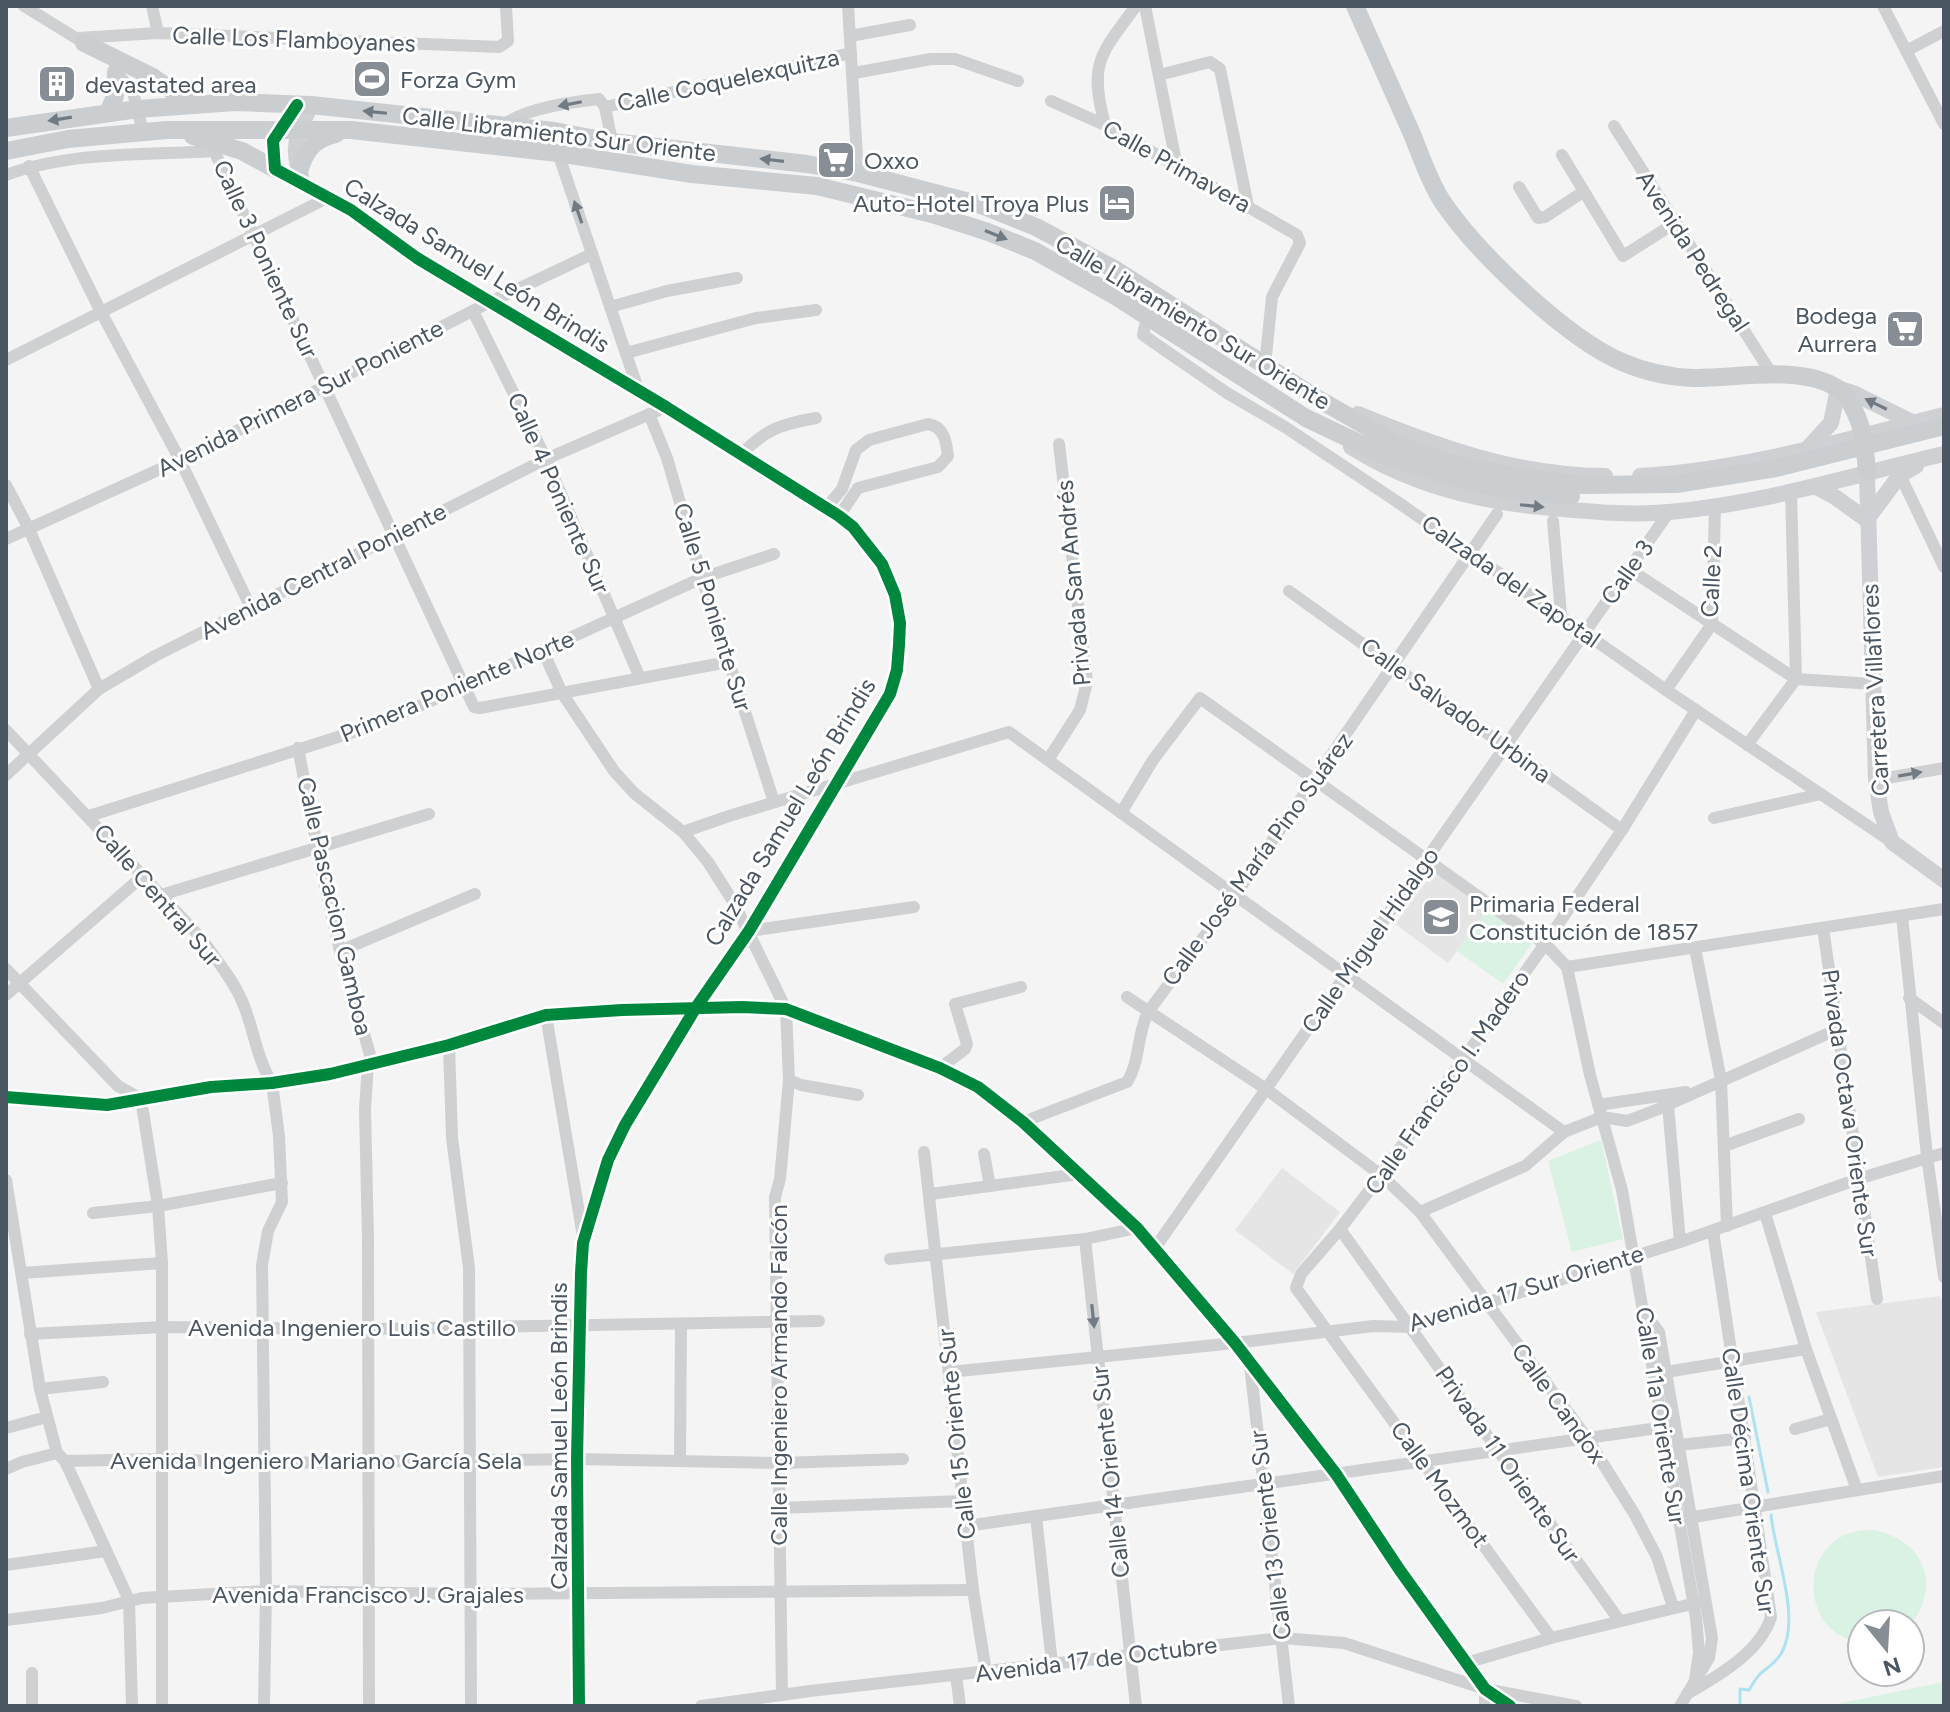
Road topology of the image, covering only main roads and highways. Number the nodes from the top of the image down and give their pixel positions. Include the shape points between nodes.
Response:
1 (1355, 6) edge
2 (81, 40) road end
3 (116, 72) road end
4 (193, 105) junction
5 (109, 111) junction
6 (6, 128) edge
7 (167, 130) junction
8 (351, 130) junction
9 (6, 151) edge
10 (275, 169) road end
11 (302, 178) road end
12 (1944, 426) edge
13 (1944, 438) edge
14 (1867, 473) road end

1 - 14 main road, bridge via 1441,199 1473,240 1538,304 1593,347 1648,372 1695,378 1794,375 1838,388 1855,414
2 - 4 main road via 151,76
3 - 5 main road
4 - 5 main road, Calle Libramiento Sur Oriente
12 -> 4 main road, Calle Libramiento Sur Oriente via 1716,479 1632,487 1507,475 1397,444 1116,270 1036,227 981,205 807,164 554,131 304,105
5 -> 6 main road, Calle Libramiento Sur Oriente
7 - 8 main road, Calle Libramiento Sur Oriente
7 - 9 main road, Calle Libramiento Sur Oriente
7 - 10 main road via 242,151
8 - 11 main road via 310,146 302,159
8 -> 13 main road, Calle Libramiento Sur Oriente via 817,186 932,214 1035,251 1147,316 1172,344 1306,418 1388,457 1509,490 1625,499 1722,490

